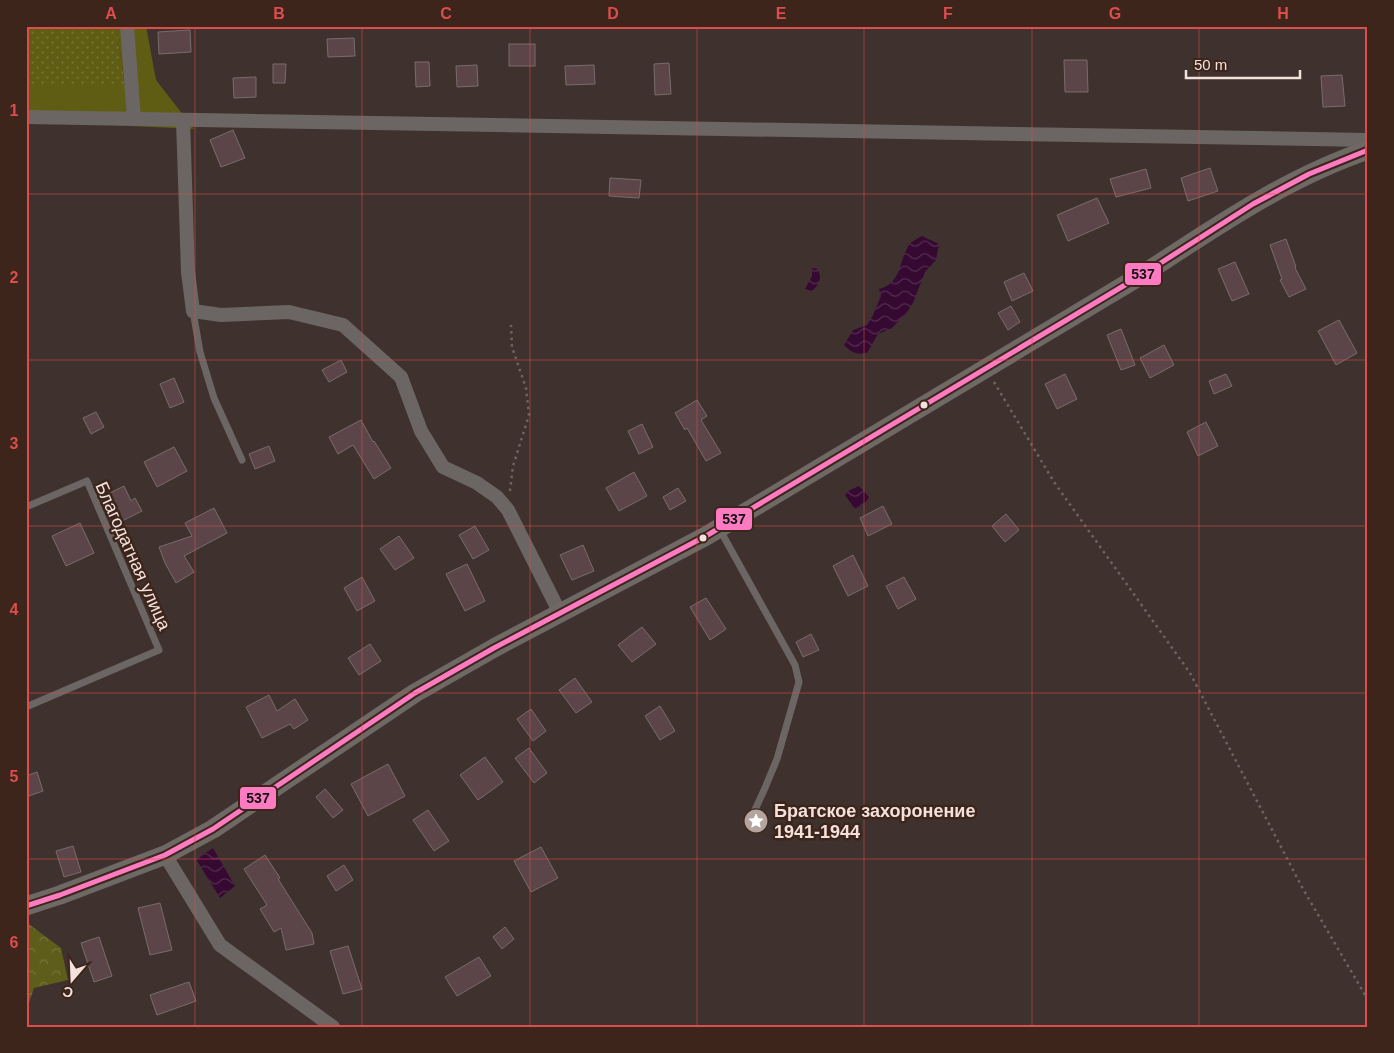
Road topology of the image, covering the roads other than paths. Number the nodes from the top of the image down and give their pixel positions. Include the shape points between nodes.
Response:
1 (127, 26) edge
2 (26, 117) edge
3 (134, 119) junction
4 (182, 120) junction
5 (1368, 140) edge
6 (1368, 150) edge
7 (193, 311) junction
8 (242, 460) dead end
9 (26, 507) edge
10 (719, 528) junction
11 (560, 613) junction
12 (26, 707) edge
13 (754, 812) dead end
14 (165, 855) junction
15 (26, 906) edge
16 (333, 1027) edge

1 - 3 street
2 - 3 street
3 - 4 street
4 - 5 street
4 - 7 street via 188,272
6 - 10 street via 1338,160 1223,223
7 - 8 lane via 200,352 214,398
7 - 11 street via 221,315 289,312 343,325 401,377 421,430 443,467 477,483 497,497 508,510
9 - 12 lane, Благодатная улица via 87,481 159,650
10 - 11 street
10 - 13 lane via 795,665 799,682 777,759
11 - 14 street via 415,693 213,829
14 - 15 street
14 - 16 street via 220,945

